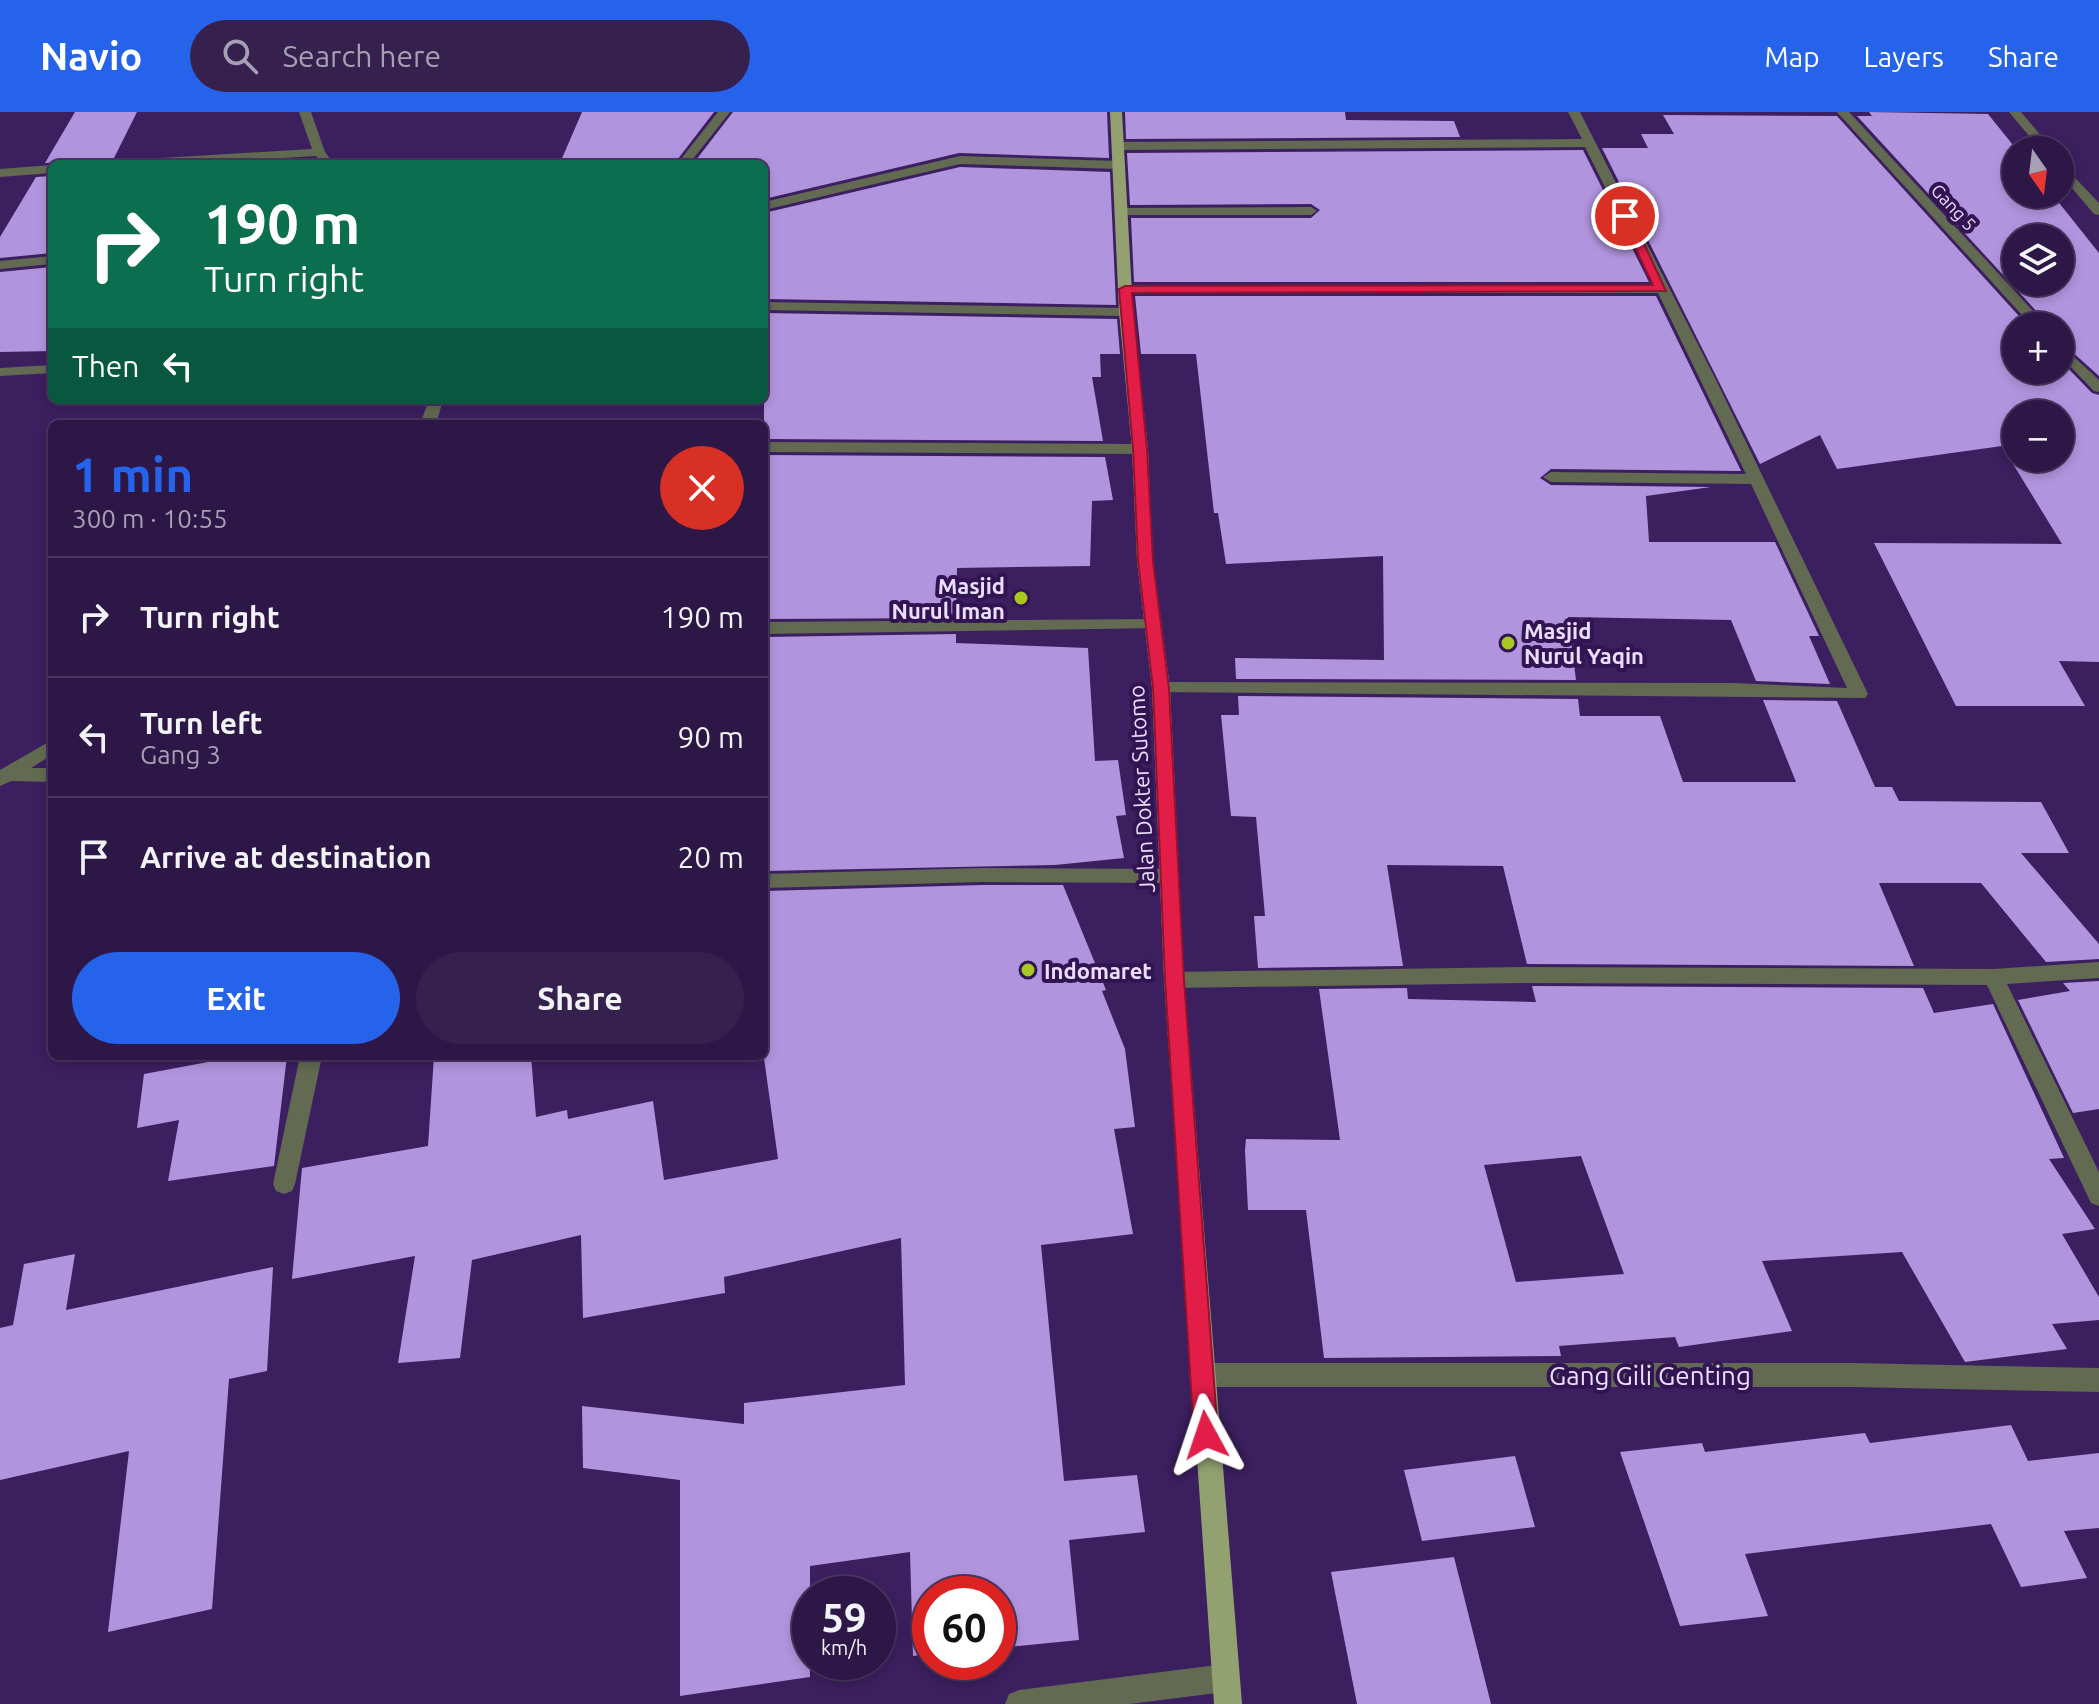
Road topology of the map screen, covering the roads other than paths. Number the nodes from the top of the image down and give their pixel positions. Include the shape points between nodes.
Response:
1 (305, 112) edge
2 (724, 112) edge
3 (1116, 112) edge
4 (1574, 112) edge
5 (1843, 112) edge
6 (2015, 112) edge
7 (2035, 136) edge
8 (1589, 143) junction
9 (319, 152) junction
10 (1118, 156) junction
11 (192, 160) edge
12 (325, 160) edge
13 (686, 160) edge
14 (48, 169) edge
15 (0, 173) edge
16 (2074, 183) edge
17 (2099, 186) edge
18 (2078, 188) junction
19 (768, 205) edge
20 (1311, 211) dead end
21 (2099, 211) edge
22 (1122, 212) junction
23 (48, 260) edge
24 (0, 265) edge
25 (1125, 289) junction
26 (1661, 289) junction
27 (768, 306) edge
28 (1126, 312) junction
29 (2027, 312) edge
30 (2074, 362) edge
31 (48, 369) edge
32 (0, 372) edge
33 (2099, 388) edge
34 (768, 447) edge
35 (1140, 449) junction
36 (1551, 477) dead end
37 (1756, 479) junction
38 (1152, 624) junction
39 (768, 628) edge
40 (1161, 688) junction
41 (48, 749) edge
42 (48, 775) edge
43 (5, 777) edge
44 (1169, 876) junction
45 (768, 881) edge
46 (2099, 970) edge
47 (1993, 977) junction
48 (1174, 980) junction
49 (310, 1060) edge
50 (284, 1184) dead end
51 (2099, 1196) edge
52 (1201, 1375) junction
53 (2099, 1380) edge
54 (1226, 1691) edge
55 (1019, 1704) edge

1 - 9 street
2 - 13 street
3 - 10 main road, Jalan Dokter Sutomo
4 - 8 street
5 - 29 street, Gang 5
6 - 7 street
8 - 10 street
8 - 26 street
9 - 11 street
9 - 12 street
10 - 19 street via 960,160
10 - 22 main road, Jalan Dokter Sutomo
14 - 15 street
16 - 18 street
17 - 18 street
18 - 21 street
20 - 22 street
22 - 25 main road, Jalan Dokter Sutomo
23 - 24 street
25 - 26 street
25 - 28 main road, Jalan Dokter Sutomo
26 - 37 street
27 - 28 street
28 - 35 main road, Jalan Dokter Sutomo
30 - 33 street
31 - 32 street
34 - 35 street
35 - 38 main road, Jalan Dokter Sutomo
36 - 37 street
37 - 40 street via 1859,694
38 - 39 street
38 - 40 main road, Jalan Dokter Sutomo
40 - 44 main road, Jalan Dokter Sutomo
41 - 43 street
42 - 43 street
44 - 45 street
44 - 48 main road, Jalan Dokter Sutomo
46 - 47 street
47 - 48 street
47 - 51 street
48 - 52 main road, Jalan Dokter Sutomo
49 - 50 street
52 - 53 street, Gang Gili Genting
52 - 54 main road, Jalan Dokter Sutomo
54 - 55 street

